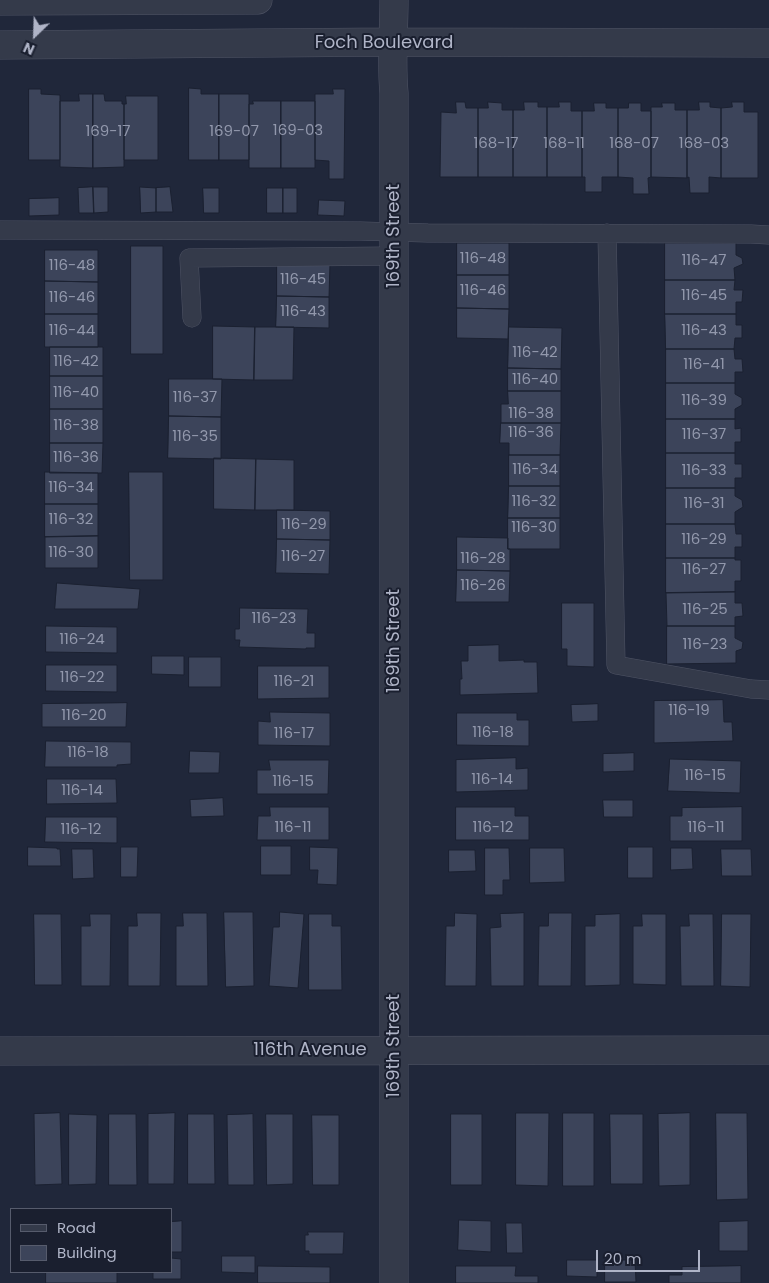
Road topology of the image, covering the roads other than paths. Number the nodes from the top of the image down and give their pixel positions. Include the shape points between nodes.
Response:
1 (258, 0) edge
2 (394, 0) edge
3 (0, 1) edge
4 (394, 42) junction
5 (769, 43) edge
6 (0, 45) edge
7 (0, 230) edge
8 (607, 233) junction
9 (769, 235) edge
10 (394, 244) junction
11 (192, 318) dead end
12 (769, 690) edge
13 (0, 1050) edge
14 (394, 1050) junction
15 (769, 1050) edge
16 (394, 1283) edge

1 - 3 street
2 - 4 street, 169th Street
4 - 5 street, Foch Boulevard
4 - 6 street, Foch Boulevard
4 - 10 street, 169th Street
7 - 10 lane
8 - 9 lane
8 - 10 lane via 428,233
8 - 12 lane via 616,665
10 - 11 lane via 189,258
10 - 14 street, 169th Street
13 - 14 street, 116th Avenue
14 - 15 street, 116th Avenue
14 - 16 street, 169th Street

